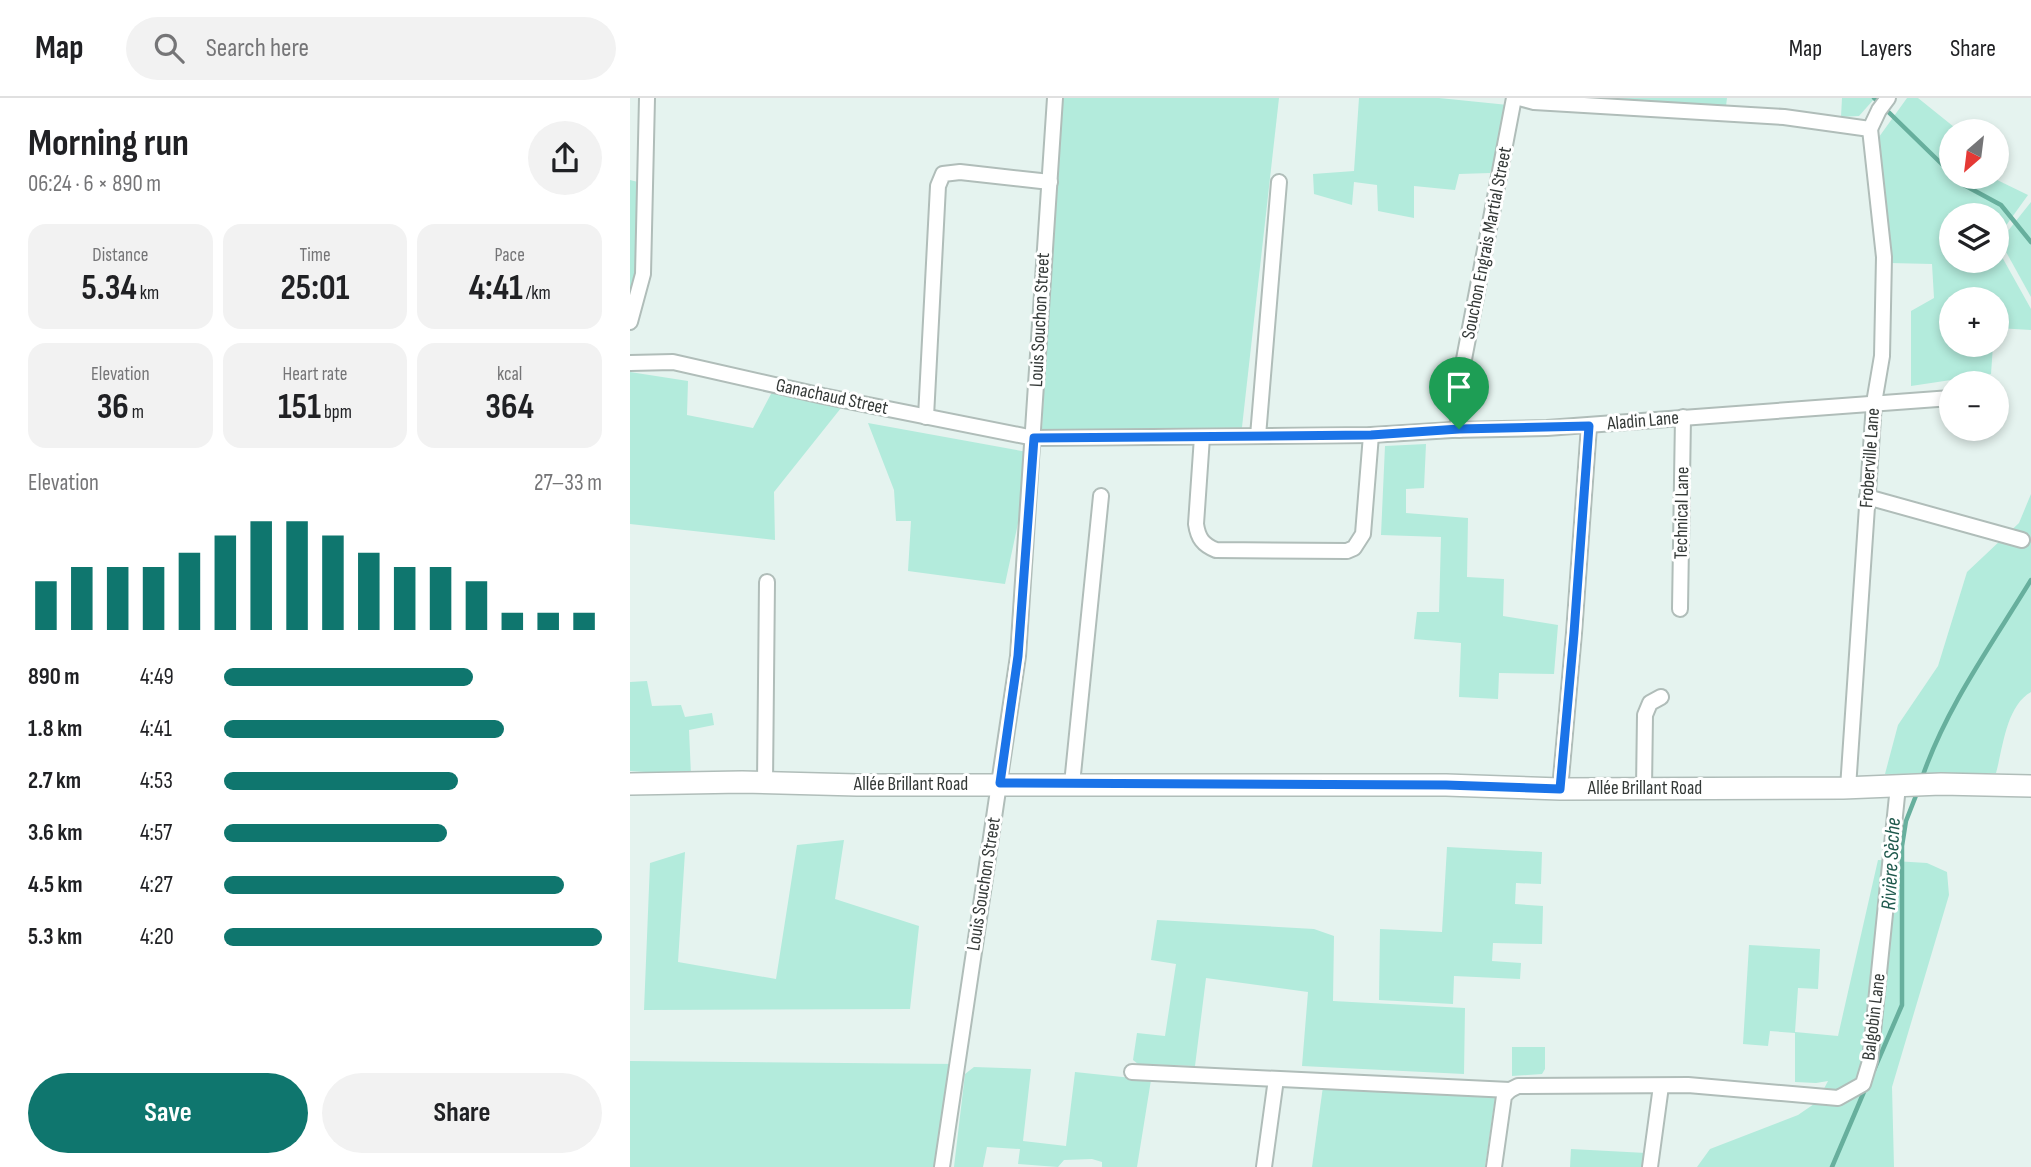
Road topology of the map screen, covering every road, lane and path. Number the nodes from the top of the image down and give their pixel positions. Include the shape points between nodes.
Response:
1 (647, 98) edge
2 (1055, 98) edge
3 (1514, 98) edge
4 (1519, 98) edge
5 (1885, 102) edge
6 (1870, 129) junction
7 (1050, 182) junction
8 (1279, 182) dead end
9 (630, 322) edge
10 (630, 363) edge
11 (1939, 399) edge
12 (1874, 403) junction
13 (926, 417) junction
14 (1683, 417) junction
15 (1589, 426) junction
16 (1459, 429) junction
17 (1371, 435) junction
18 (1258, 436) junction
19 (1202, 437) junction
20 (1034, 438) junction
21 (1101, 496) dead end
22 (1867, 497) junction
23 (2022, 540) dead end
24 (767, 582) dead end
25 (1680, 609) dead end
26 (1661, 697) dead end
27 (765, 782) junction
28 (1000, 783) junction
29 (1072, 783) junction
30 (630, 784) edge
31 (1901, 786) junction
32 (2031, 786) edge
33 (1644, 788) junction
34 (1847, 788) junction
35 (1560, 789) junction
36 (1132, 1072) dead end
37 (1276, 1079) junction
38 (1661, 1086) junction
39 (1510, 1090) junction
40 (942, 1167) edge
41 (1264, 1167) edge
42 (1494, 1167) edge
43 (1650, 1167) edge

1 - 9 street via 643,274
2 - 7 street, Louis Souchon Street
3 - 16 street, Souchon Engrais Martial Street via 1456,401
4 - 6 street via 1784,117
5 - 6 street
6 - 12 street, Froberville Lane via 1884,257 1882,356
7 - 13 street via 943,174 938,186
7 - 20 street, Louis Souchon Street
8 - 18 street
10 - 13 street, Ganachaud Street via 673,362
11 - 12 street, Aladin Lane
12 - 14 street, Aladin Lane
12 - 22 street, Froberville Lane
13 - 20 street, Ganachaud Street
14 - 15 street, Aladin Lane
14 - 25 street, Technical Lane
15 - 16 street, Aladin Lane
15 - 35 street
16 - 17 street, Aladin Lane
17 - 18 street, Aladin Lane
17 - 19 street via 1363,534 1347,551 1208,547 1196,524
18 - 19 street, Aladin Lane
19 - 20 street, Aladin Lane
20 - 28 street, Louis Souchon Street via 1018,656
21 - 29 street
22 - 23 street
22 - 34 street, Froberville Lane
24 - 27 street
26 - 33 street via 1650,703 1645,715
27 - 28 main road, Allée Brillant Road
27 - 30 main road, Allée Brillant Road
28 - 29 main road, Allée Brillant Road
28 - 40 street, Louis Souchon Street
29 - 35 main road, Allée Brillant Road
31 - 32 main road, Allée Brillant Road
31 - 34 main road, Allée Brillant Road
31 - 38 street, Balgobin Lane via 1870,1060 1863,1084 1838,1098
33 - 34 main road, Allée Brillant Road
33 - 35 main road, Allée Brillant Road
36 - 37 street
37 - 39 street
37 - 41 street
38 - 39 street via 1518,1086
38 - 43 street
39 - 42 street via 1504,1096

